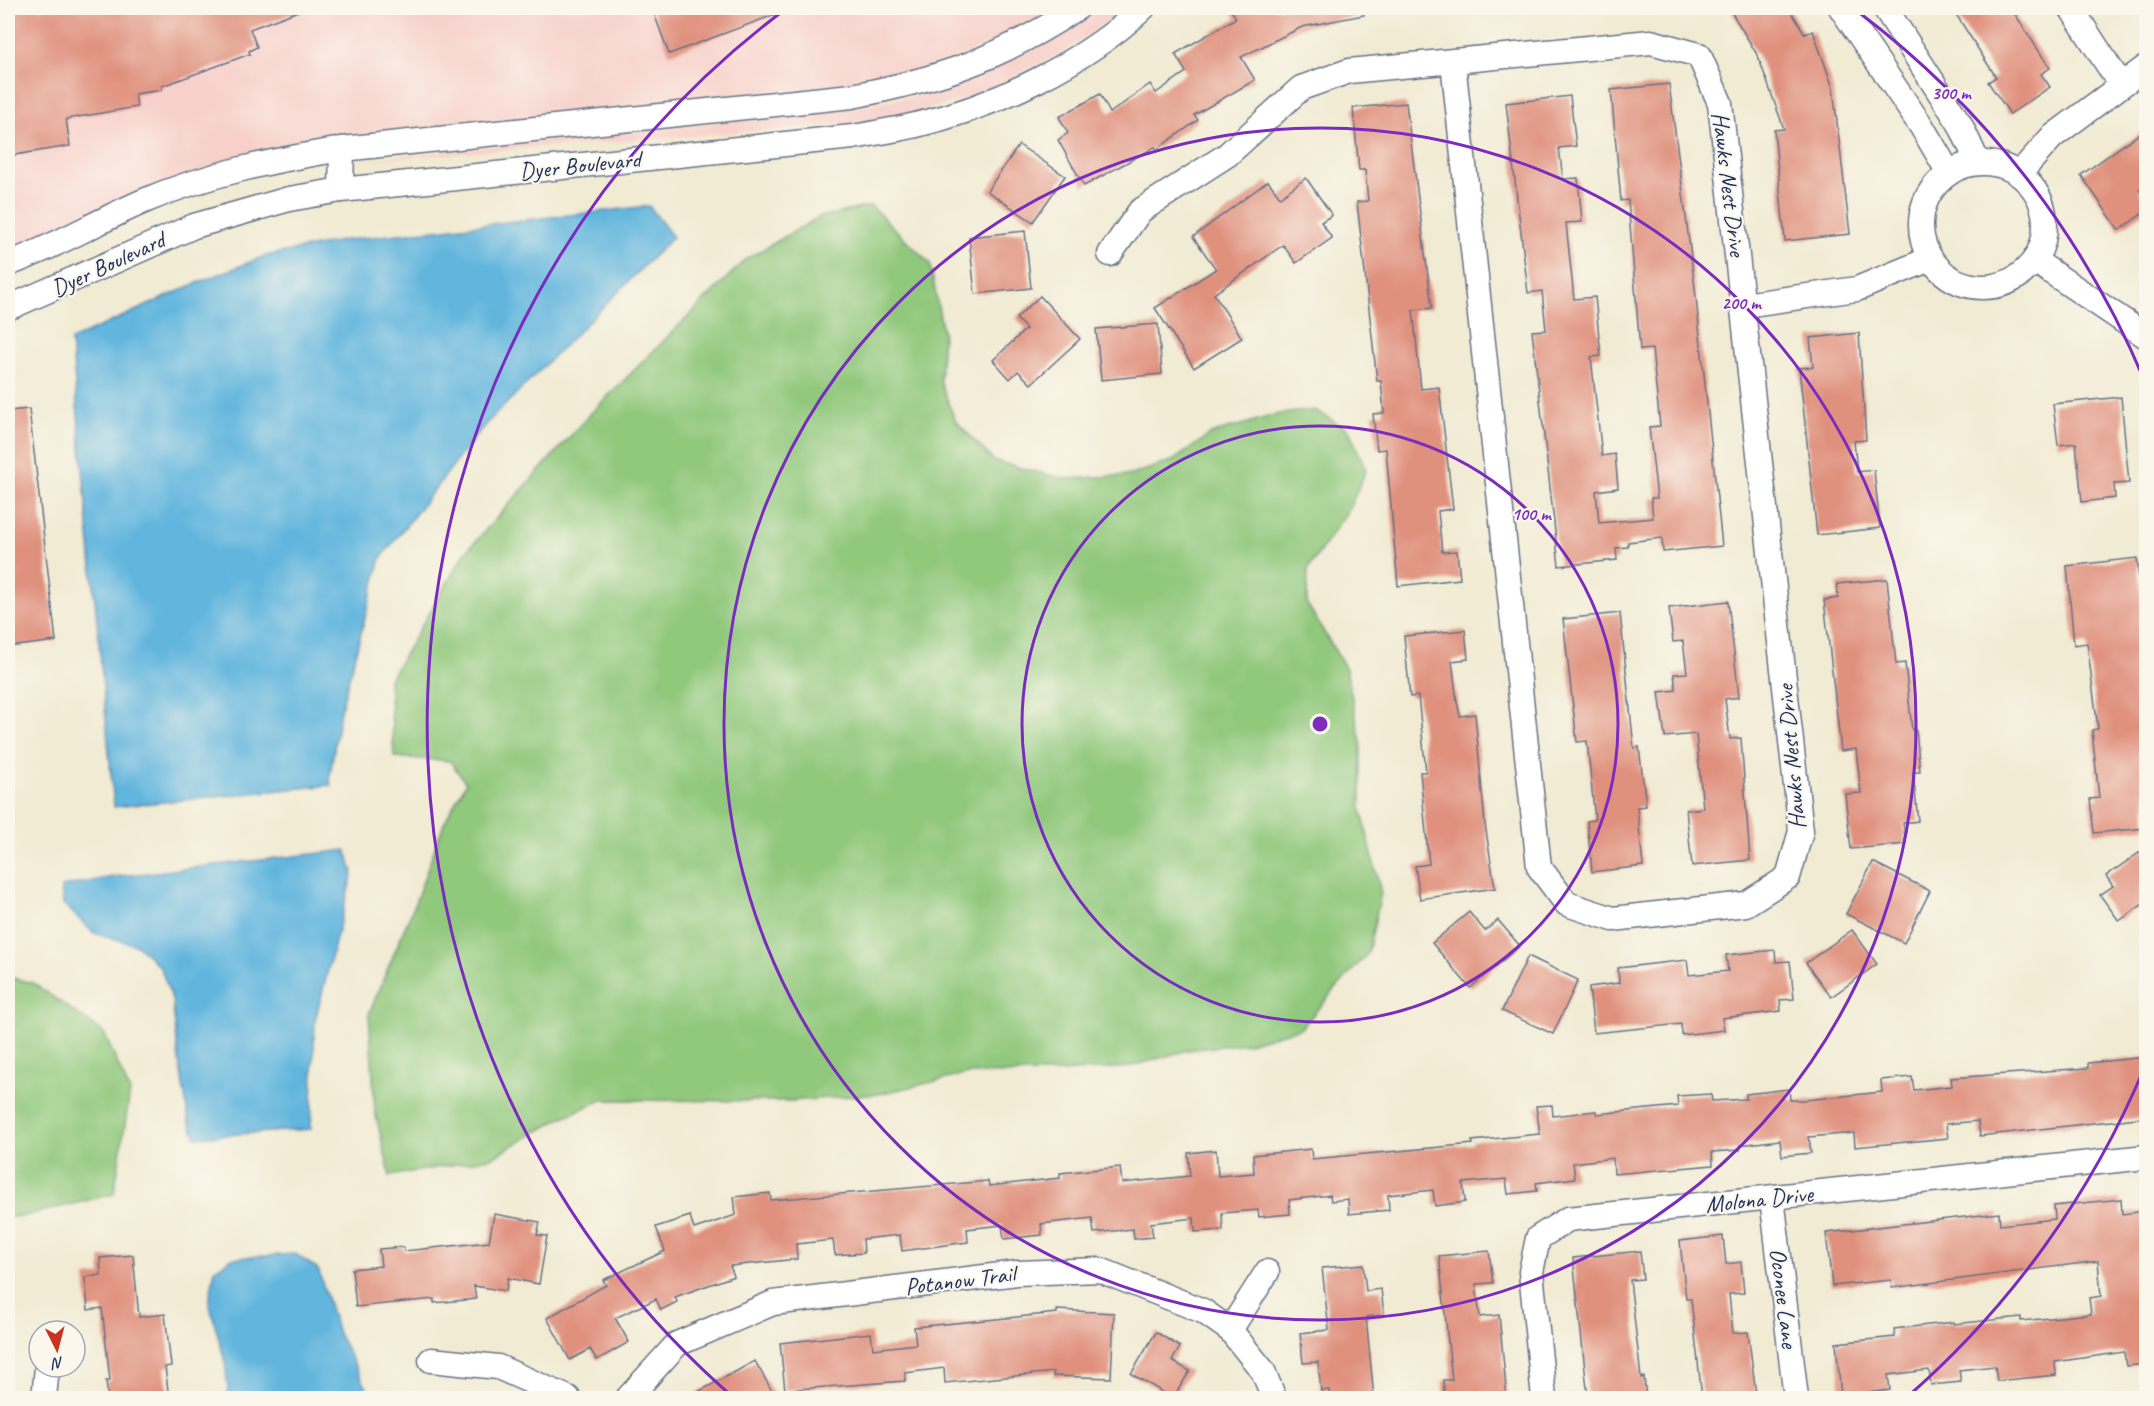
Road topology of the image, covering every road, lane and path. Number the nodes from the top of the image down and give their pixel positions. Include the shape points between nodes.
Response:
1 (1077, 8) edge
2 (1143, 8) edge
3 (1841, 8) edge
4 (1885, 8) edge
5 (2070, 8) edge
6 (1453, 62) junction
7 (2146, 67) edge
8 (2121, 85) junction
9 (342, 149) junction
10 (1978, 163) junction
11 (1949, 173) junction
12 (2019, 174) junction
13 (340, 190) junction
14 (1110, 254) dead end
15 (1930, 259) junction
16 (2035, 261) junction
17 (8, 264) edge
18 (1744, 305) junction
19 (8, 308) edge
20 (2146, 336) edge
21 (2146, 1157) edge
22 (1772, 1198) junction
23 (1267, 1272) dead end
24 (1230, 1330) junction
25 (431, 1360) dead end
26 (46, 1379) edge
27 (44, 1398) edge
28 (568, 1398) edge
29 (628, 1398) edge
30 (1274, 1398) edge
31 (1544, 1398) edge
32 (1796, 1398) edge

1 - 9 street, Dyer Boulevard via 1036,35 971,65 917,83 863,94
2 - 13 street, Dyer Boulevard via 1068,63 986,104 916,125 841,138
3 - 11 street
4 - 10 street via 1960,124
5 - 8 street
6 - 14 street via 1349,71 1301,88 1227,155 1140,211
6 - 18 street, Hawks Nest Drive via 1651,42 1699,55 1720,103
6 - 18 street, Hawks Nest Drive via 1539,867 1567,904 1613,919 1746,904 1788,877 1801,831
7 - 8 street
8 - 12 street via 2052,137
9 - 13 street
9 - 17 street, Dyer Boulevard via 285,158 195,183
10 - 11 street
10 - 12 street via 1992,163
11 - 15 street via 1925,202 1921,221
12 - 16 street via 2036,191 2046,214 2045,239
13 - 19 street, Dyer Boulevard via 270,204 194,226
15 - 16 street via 1947,276 1970,286 1994,287 2017,278
15 - 18 street via 1857,289
16 - 20 street
21 - 22 street, Molona Drive
22 - 31 street, Molona Drive via 1568,1219 1538,1238 1531,1272
22 - 32 street, Oconee Lane
23 - 24 street
24 - 29 street, Potanow Trail via 1203,1311 1100,1270 1017,1273 773,1303 677,1344
24 - 30 street, Potanow Trail via 1263,1371
25 - 28 street via 498,1366
26 - 27 street

